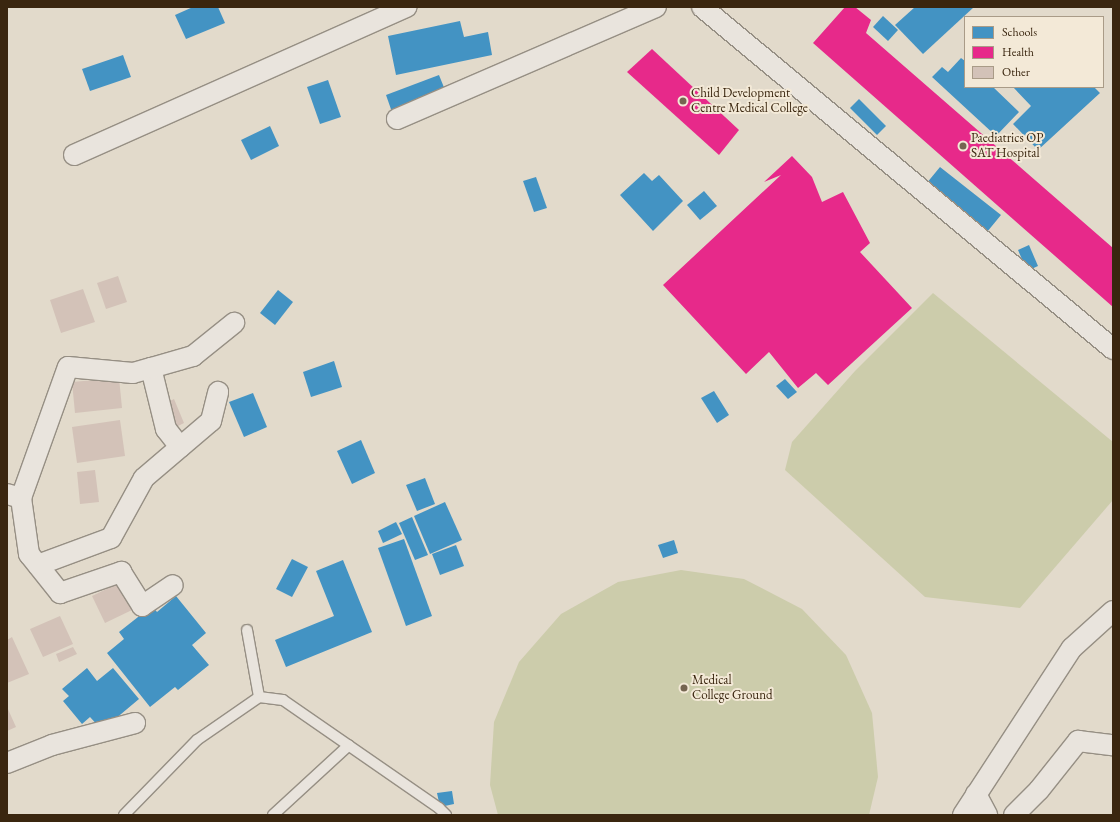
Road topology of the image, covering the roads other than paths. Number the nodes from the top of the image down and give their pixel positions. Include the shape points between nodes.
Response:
1 (407, 7) edge
2 (656, 7) edge
3 (702, 7) edge
4 (397, 119) dead end
5 (74, 155) dead end
6 (234, 323) dead end
7 (1113, 349) edge
8 (151, 368) junction
9 (218, 392) dead end
10 (180, 447) junction
11 (14, 496) edge
12 (38, 565) junction
13 (173, 585) dead end
14 (1113, 611) edge
15 (247, 630) dead end
16 (259, 696) junction
17 (135, 723) dead end
18 (349, 745) junction
19 (1113, 745) edge
20 (7, 763) edge
21 (976, 794) junction
22 (124, 815) edge
23 (274, 815) edge
24 (446, 815) edge
25 (963, 815) edge
26 (986, 815) edge
27 (1014, 815) edge

1 - 5 street
2 - 4 street
3 - 7 street
6 - 8 street via 193,356
8 - 10 street via 166,429
8 - 11 street via 133,373 68,367
9 - 10 street via 211,421
10 - 12 street via 144,478 110,538
11 - 12 street via 29,554
12 - 13 street via 60,593 121,572 142,606
14 - 21 street via 1072,648
15 - 16 lane
16 - 18 lane via 283,700
16 - 22 lane via 197,740
17 - 20 street via 52,745
18 - 23 lane
18 - 24 lane
19 - 27 street via 1078,741 1039,790
21 - 25 street
21 - 26 street

